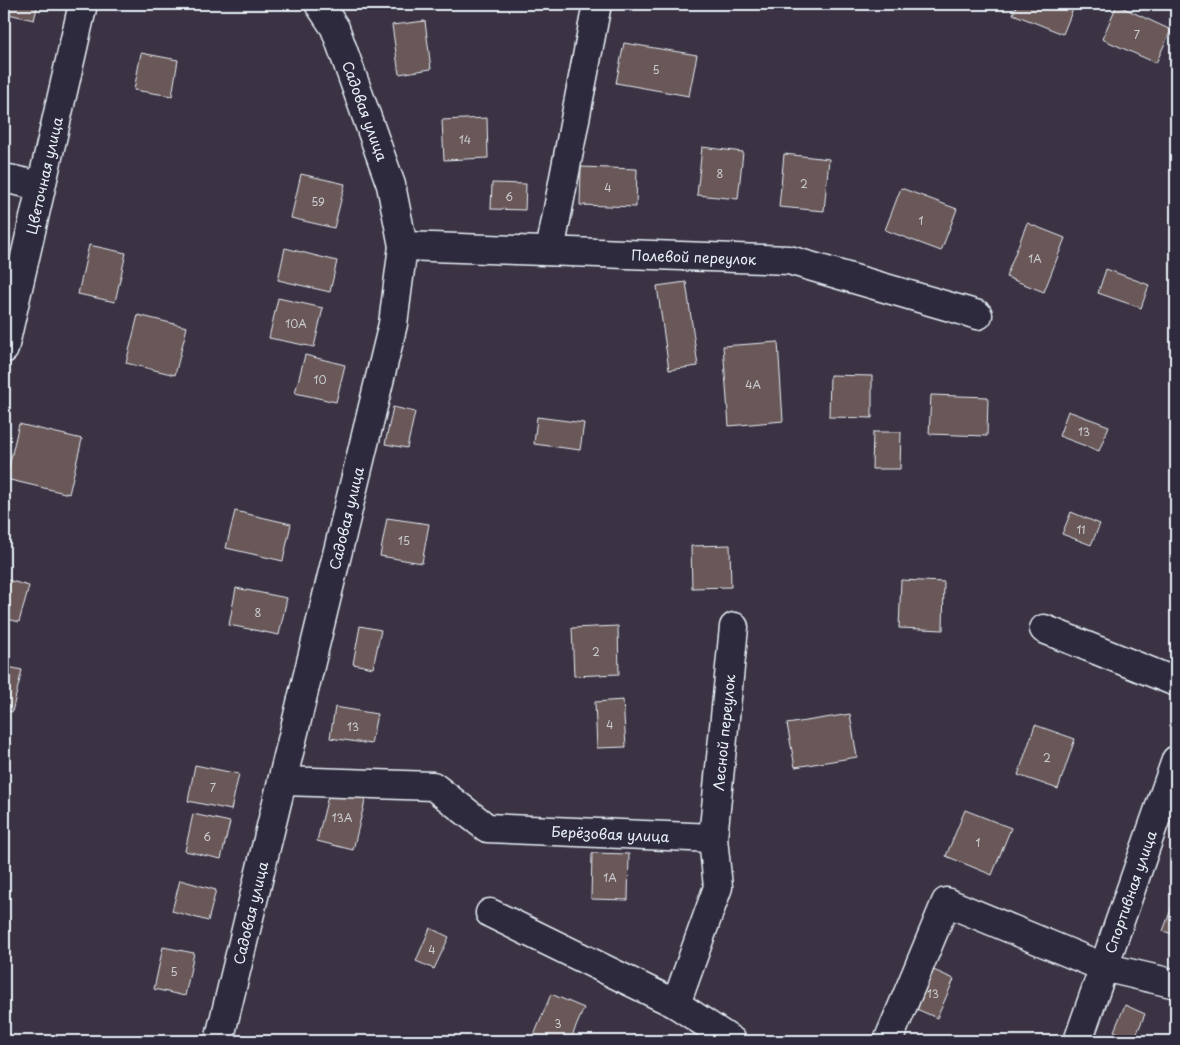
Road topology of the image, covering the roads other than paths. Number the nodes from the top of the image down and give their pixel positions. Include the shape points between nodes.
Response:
1 (83, 4) edge
2 (320, 4) edge
3 (597, 4) edge
4 (4, 178) edge
5 (40, 186) junction
6 (403, 246) junction
7 (550, 251) junction
8 (978, 315) dead end
9 (4, 349) edge
10 (734, 627) dead end
11 (1044, 629) dead end
12 (1176, 682) edge
13 (1176, 760) edge
14 (284, 781) junction
15 (713, 838) junction
16 (490, 913) dead end
17 (1103, 967) junction
18 (1176, 984) edge
19 (676, 1004) junction
20 (220, 1041) edge
21 (732, 1041) edge
22 (888, 1041) edge
23 (1078, 1041) edge

1 - 5 street, Цветочная улица
2 - 6 street, Садовая улица via 335,28 391,185
3 - 7 street
4 - 5 street
5 - 9 street, Цветочная улица
6 - 7 street, Полевой переулок
6 - 14 street, Садовая улица via 393,324
7 - 8 street, Полевой переулок via 789,260
10 - 15 street, Лесной переулок
11 - 12 street
13 - 17 street, Спортивная улица
14 - 15 street, Берёзовая улица via 433,786 488,828
14 - 20 street, Садовая улица
15 - 19 street via 718,887
16 - 19 street
17 - 18 street
17 - 22 street via 946,902
17 - 23 street, Спортивная улица
19 - 21 street

